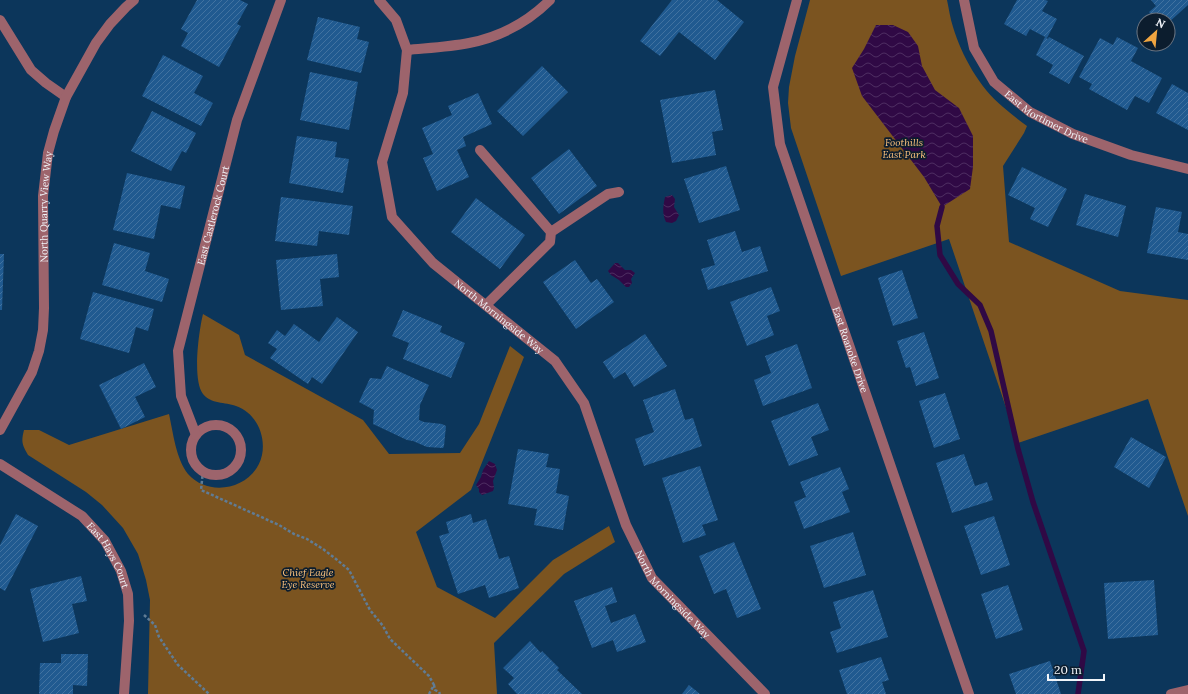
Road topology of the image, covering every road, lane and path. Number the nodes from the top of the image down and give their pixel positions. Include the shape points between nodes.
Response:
1 (134, 0) edge
2 (281, 0) edge
3 (379, 0) edge
4 (550, 0) edge
5 (797, 0) edge
6 (964, 0) edge
7 (0, 20) edge
8 (407, 50) junction
9 (66, 97) junction
10 (480, 150) dead end
11 (1188, 169) edge
12 (619, 192) dead end
13 (551, 232) junction
14 (486, 305) junction
15 (0, 430) edge
16 (196, 435) junction
17 (0, 464) edge
18 (203, 471) junction
19 (128, 609) junction
20 (434, 685) junction
21 (1188, 690) edge
22 (124, 694) edge
23 (208, 694) edge
24 (429, 694) edge
25 (440, 694) edge
26 (765, 694) edge
27 (969, 694) edge
28 (1171, 694) edge

1 - 9 street, North Quarry View Way via 96,42
2 - 16 street, East Castlerock Court via 237,120 178,351 181,396
3 - 8 street via 396,20
4 - 8 street via 529,18 489,38
5 - 27 street, East Roanoke Drive via 773,87 780,144
6 - 11 street, East Mortimer Drive via 974,48 994,82 1030,112 1073,134 1131,156
7 - 9 street via 31,70
8 - 14 street, North Morningside Way via 403,93 382,162 392,217 433,263
9 - 15 street, North Quarry View Way via 48,153 45,175 44,308 39,351 32,372
10 - 13 street
12 - 13 street via 608,194
13 - 14 street via 550,242
14 - 26 street, North Morningside Way via 555,361 584,403 626,525 652,578
16 - 18 street via 191,444 191,454 194,463
16 - 18 street via 212,424 222,425 238,436 241,446 241,456 229,471 220,475
17 - 19 street, East Hays Court via 82,516 105,541 121,571 128,594
18 - 20 path via 201,490 308,539 349,570 370,610 390,639 429,676
19 - 22 street, East Hays Court
19 - 23 path via 142,614 155,625 159,637 178,665
20 - 24 path
20 - 25 path
21 - 28 street

